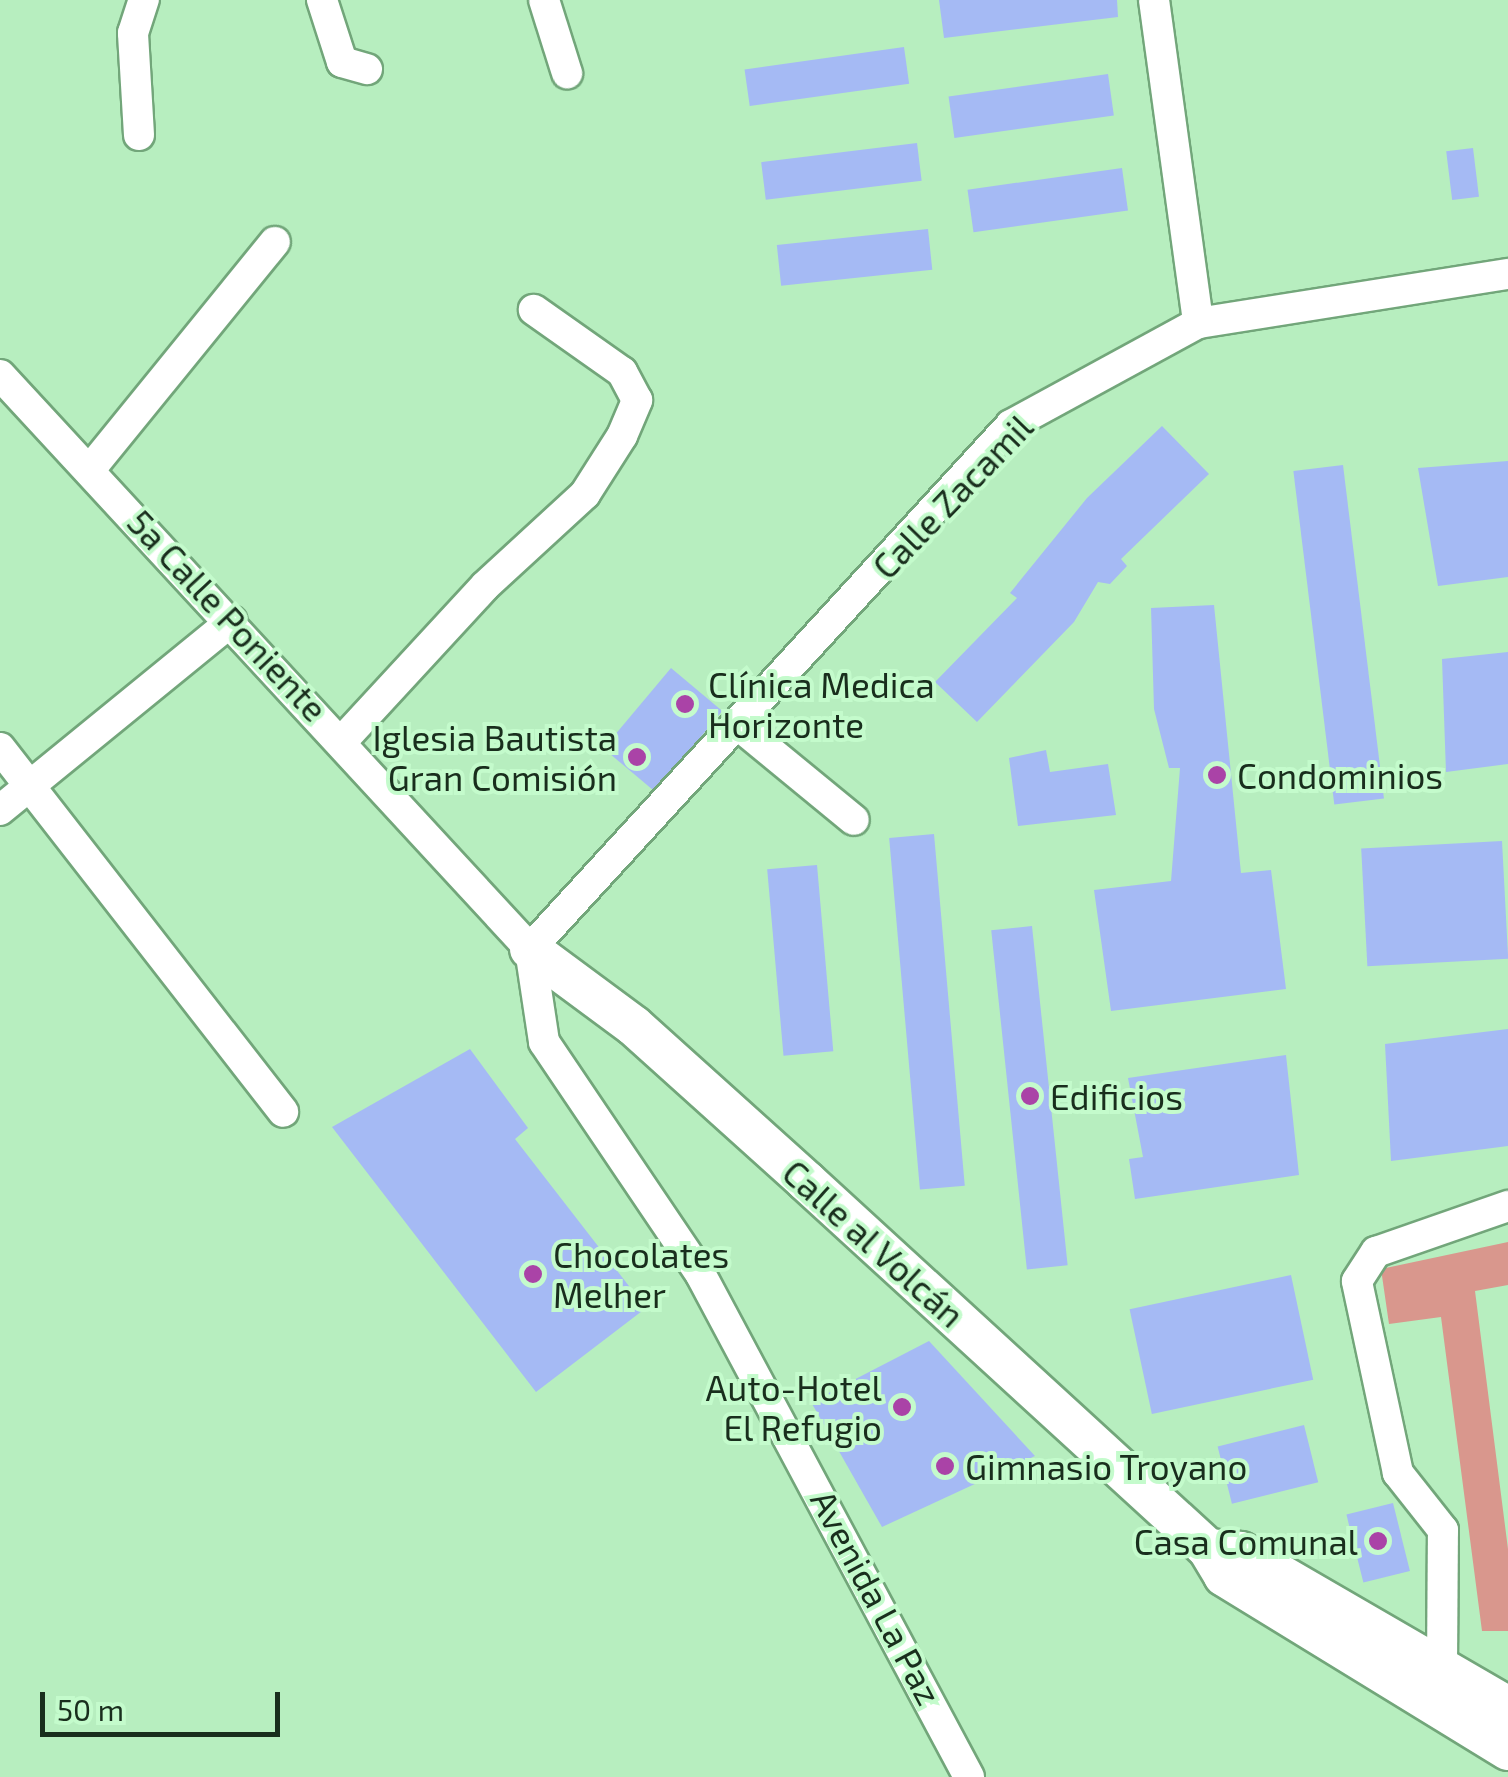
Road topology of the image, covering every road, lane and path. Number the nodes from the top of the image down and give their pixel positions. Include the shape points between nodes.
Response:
1 (144, 0) edge
2 (322, 0) edge
3 (544, 0) edge
4 (1154, 0) edge
5 (367, 69) dead end
6 (566, 73) dead end
7 (139, 135) dead end
8 (274, 242) dead end
9 (1508, 274) edge
10 (534, 310) dead end
11 (1198, 323) junction
12 (0, 375) edge
13 (92, 467) junction
14 (232, 620) junction
15 (737, 724) junction
16 (343, 740) junction
17 (0, 748) edge
18 (30, 788) junction
19 (0, 810) edge
20 (854, 820) dead end
21 (530, 949) junction
22 (283, 1112) dead end
23 (1508, 1206) edge
24 (1208, 1549) junction
25 (1442, 1667) junction
26 (1508, 1707) edge
27 (1508, 1750) edge
28 (969, 1777) edge

1 - 7 street via 133,33
2 - 5 street via 342,62
3 - 6 street
4 - 11 street
8 - 13 street
9 - 11 street, Calle Zacamil
10 - 16 street via 622,372 637,400 622,436 585,494 485,586
11 - 15 street, Calle Zacamil via 1011,425
12 - 13 street, 5a Calle Poniente
13 - 14 street, 5a Calle Poniente
14 - 16 street, 5a Calle Poniente
14 - 18 street
15 - 20 street
15 - 21 street, Calle Zacamil
16 - 21 street, 5a Calle Poniente
17 - 18 street
18 - 19 street
18 - 22 street
21 - 24 main road, Calle al Volcán via 634,1026
21 - 28 street, Avenida La Paz via 544,1042 701,1275
23 - 25 street via 1376,1252 1356,1281 1398,1474 1443,1530 1450,1603
24 - 25 main road, Calle al Volcán via 1241,1552
24 - 27 main road, Calle al Volcán via 1224,1576
25 - 26 main road, Calle al Volcán

